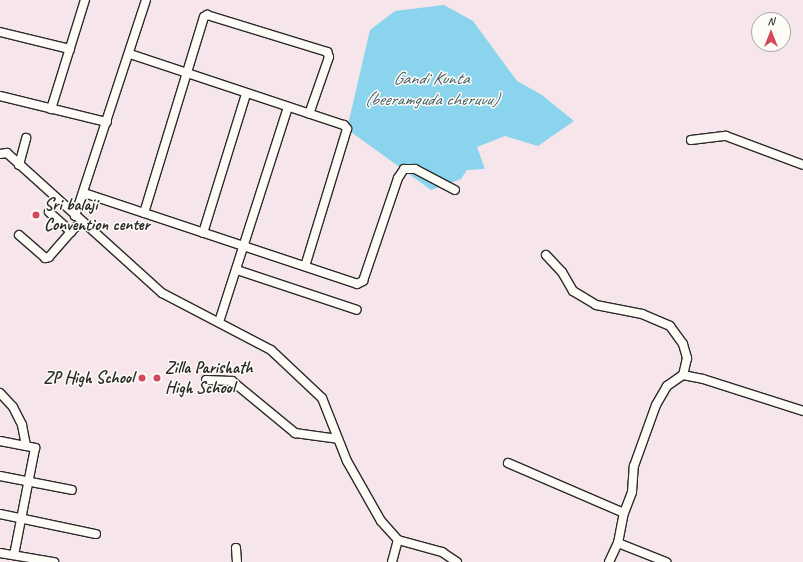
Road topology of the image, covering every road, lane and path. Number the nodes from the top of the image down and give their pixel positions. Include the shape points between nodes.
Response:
1 (85, 0) edge
2 (146, 0) edge
3 (0, 32) edge
4 (70, 49) junction
5 (130, 54) junction
6 (187, 74) junction
7 (246, 94) junction
8 (0, 96) edge
9 (288, 107) junction
10 (51, 109) junction
11 (309, 114) junction
12 (107, 122) junction
13 (26, 138) dead end
14 (691, 140) dead end
15 (0, 154) edge
16 (20, 165) junction
17 (803, 165) edge
18 (455, 190) dead end
19 (84, 193) junction
20 (49, 212) dead end
21 (144, 213) junction
22 (75, 216) junction
23 (83, 222) junction
24 (71, 232) junction
25 (203, 233) junction
26 (19, 235) dead end
27 (244, 247) junction
28 (546, 255) dead end
29 (304, 266) junction
30 (237, 270) junction
31 (357, 310) dead end
32 (218, 322) junction
33 (683, 375) junction
34 (206, 380) dead end
35 (0, 393) edge
36 (803, 411) edge
37 (338, 439) junction
38 (0, 441) edge
39 (26, 446) junction
40 (508, 463) dead end
41 (0, 476) edge
42 (28, 481) junction
43 (72, 490) dead end
44 (624, 513) junction
45 (0, 514) edge
46 (21, 518) junction
47 (96, 534) dead end
48 (398, 540) junction
49 (618, 543) junction
50 (236, 548) dead end
51 (0, 553) edge
52 (14, 555) junction
53 (24, 560) edge
54 (51, 562) edge
55 (237, 562) edge
56 (392, 562) edge
57 (457, 562) edge
58 (609, 562) edge
59 (666, 562) edge

1 - 4 street
2 - 5 street
3 - 4 street
4 - 10 street
5 - 6 street
5 - 12 street
6 - 7 street
6 - 11 street via 204,17 207,15 327,52 329,57
6 - 21 street
7 - 9 street
7 - 25 street
8 - 10 street
9 - 11 street
9 - 27 street
10 - 12 street
11 - 29 street via 344,125 347,129
12 - 19 street
13 - 16 street
14 - 17 street via 726,136
15 - 16 street via 7,153
16 - 22 street
18 - 29 street via 415,169 404,169 398,178 361,284
19 - 21 street
19 - 22 street
20 - 24 street
21 - 25 street
22 - 23 street
23 - 24 street
23 - 32 street via 162,293
24 - 26 street via 49,257 45,258
25 - 27 street
27 - 29 street
27 - 30 street
28 - 33 street via 562,272 573,291 596,305 642,314 670,326 682,344 687,358
30 - 31 street
30 - 32 street
32 - 37 street via 270,350 322,398
33 - 36 street
33 - 44 street via 667,386 656,405 634,466 632,492
34 - 37 street via 232,381 296,433
35 - 39 street via 13,408 22,425
37 - 48 street via 347,462 382,521
38 - 39 street
39 - 42 street via 35,448
40 - 44 street
41 - 42 street
42 - 43 street
42 - 46 street
44 - 49 street
45 - 46 street
46 - 47 street
46 - 52 street
48 - 56 street
48 - 57 street via 442,552
49 - 58 street
49 - 59 street
50 - 55 street
51 - 52 street
52 - 53 street
53 - 54 street

